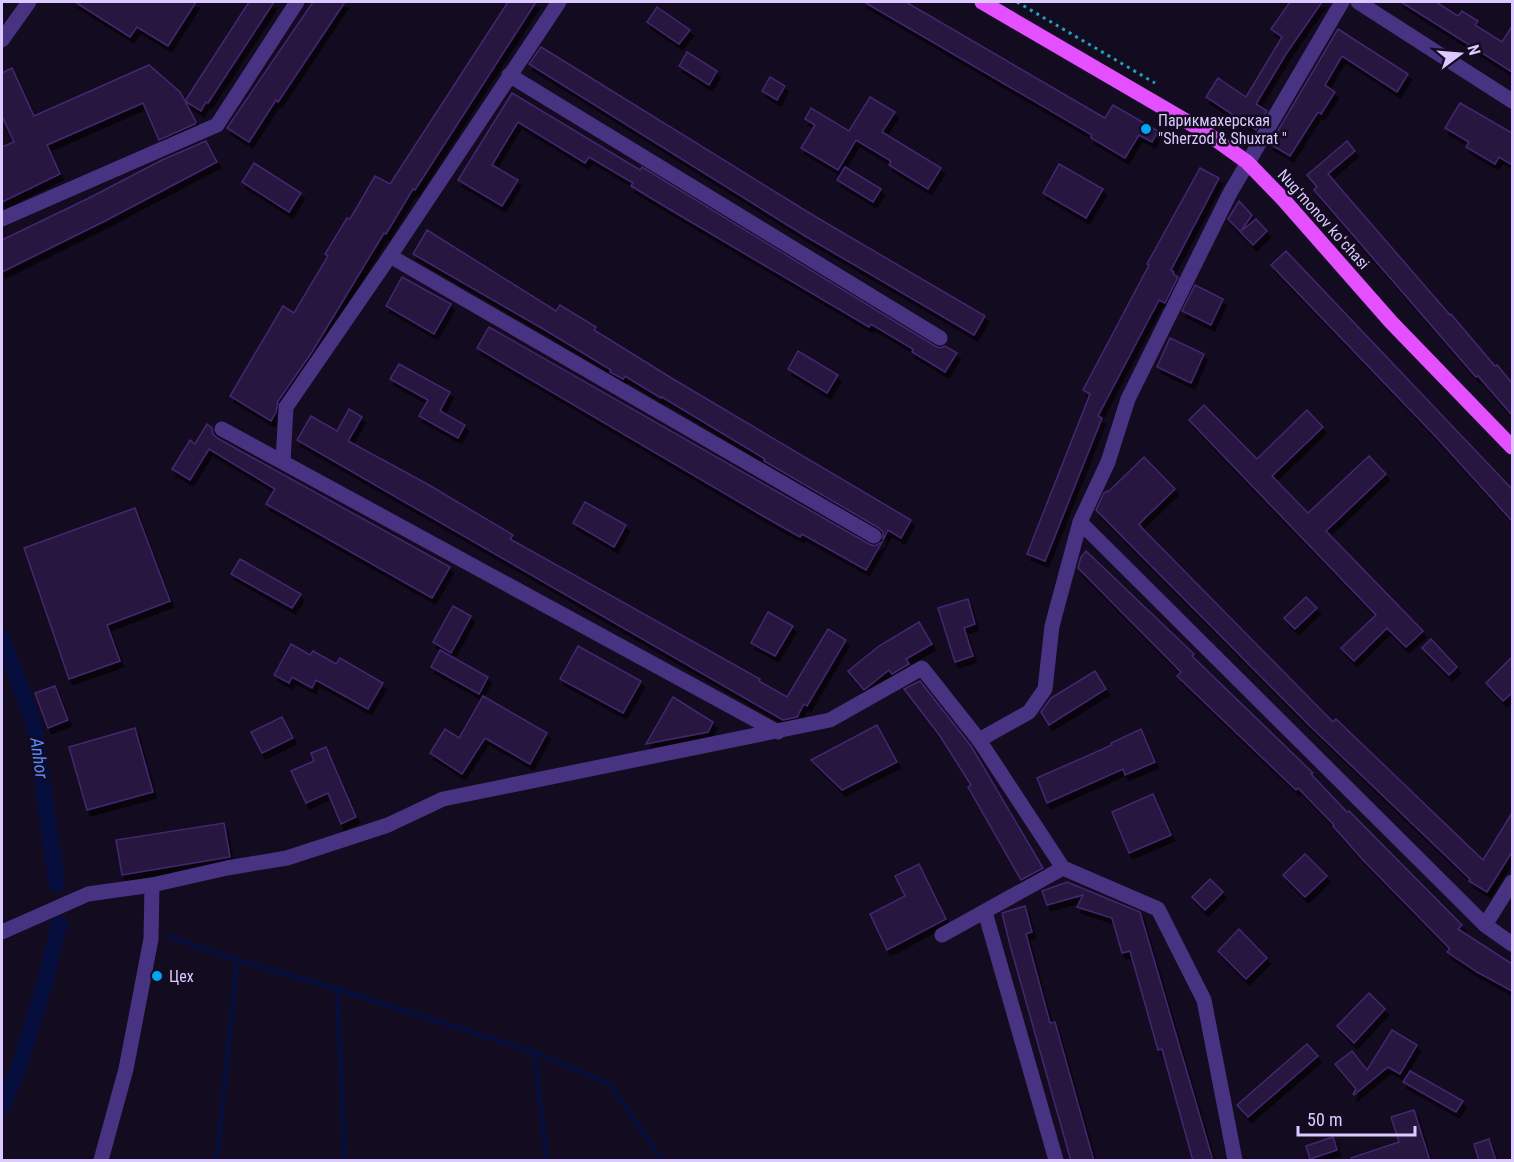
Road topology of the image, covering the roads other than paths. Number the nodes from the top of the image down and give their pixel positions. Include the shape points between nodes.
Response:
1 (29, 2) edge
2 (297, 2) edge
3 (559, 2) edge
4 (982, 2) edge
5 (1342, 2) edge
6 (1358, 2) edge
7 (2, 40) edge
8 (509, 75) junction
9 (1512, 101) edge
10 (1247, 162) junction
11 (2, 219) edge
12 (390, 256) junction
13 (940, 338) dead end
14 (222, 429) dead end
15 (1512, 447) edge
16 (283, 462) junction
17 (1080, 522) junction
18 (874, 537) dead end
19 (777, 732) junction
20 (979, 740) junction
21 (1063, 868) junction
22 (1512, 882) edge
23 (152, 885) junction
24 (985, 912) junction
25 (1485, 925) junction
26 (2, 932) edge
27 (942, 935) dead end
28 (1512, 944) edge
29 (101, 1161) edge
30 (1056, 1161) edge
31 (1235, 1161) edge

1 - 7 street
2 - 11 street via 217,125
3 - 8 street
4 - 10 main road, Nugʻmonov koʻchasi via 1205,132
5 - 10 street
6 - 9 street
8 - 12 street
8 - 13 street
10 - 15 main road, Nugʻmonov koʻchasi via 1391,322
10 - 17 street via 1128,399 1108,462
12 - 16 street via 286,407
12 - 18 street
14 - 16 street
16 - 19 street
17 - 20 street via 1052,626 1045,689 1029,712
17 - 25 street
19 - 20 street via 830,720 921,668
19 - 23 street via 443,799 388,825 287,858
20 - 21 street
21 - 24 street
21 - 31 street via 1158,909 1204,1000
22 - 25 street
23 - 26 street via 88,894
23 - 29 street via 151,939 126,1069
24 - 27 street
24 - 30 street
25 - 28 street

